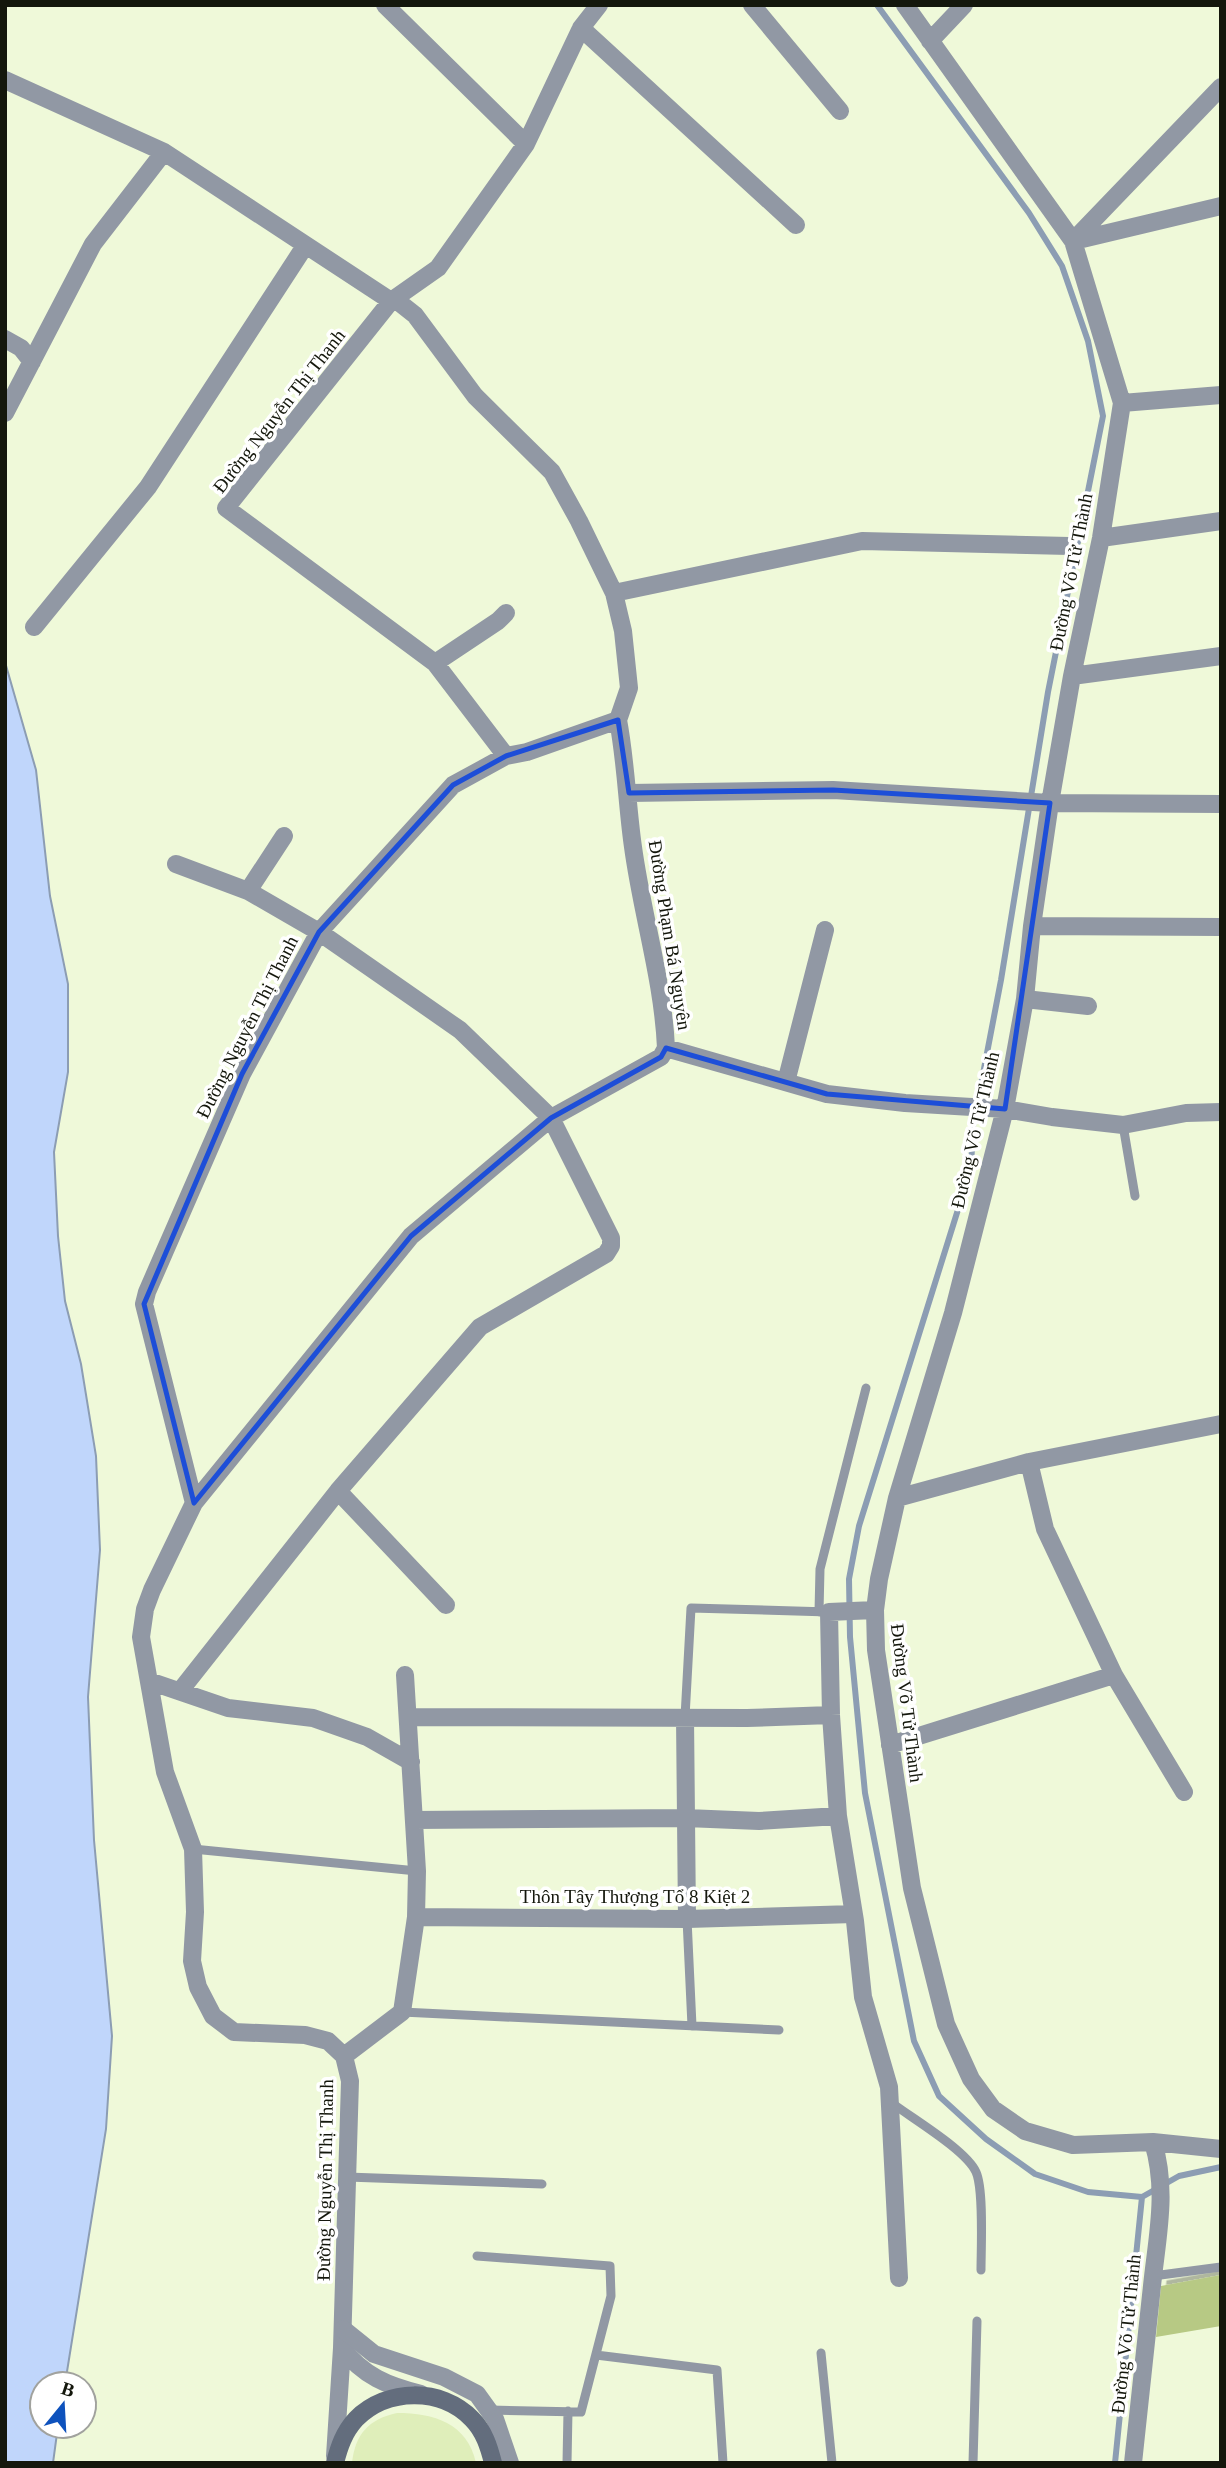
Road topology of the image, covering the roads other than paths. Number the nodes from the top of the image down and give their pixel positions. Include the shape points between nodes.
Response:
1 (385, 5) edge
2 (752, 5) edge
3 (905, 5) edge
4 (964, 5) edge
5 (599, 6) edge
6 (580, 28) junction
7 (930, 41) junction
8 (5, 80) edge
9 (1221, 87) edge
10 (840, 111) dead end
11 (526, 144) junction
12 (164, 152) junction
13 (1221, 206) edge
14 (796, 225) dead end
15 (1073, 241) junction
16 (305, 246) junction
17 (394, 301) junction
18 (5, 339) edge
19 (32, 362) junction
20 (1221, 395) edge
21 (1122, 403) junction
22 (5, 413) edge
23 (1221, 521) edge
24 (1101, 538) junction
25 (1069, 546) dead end
26 (614, 593) junction
27 (506, 613) dead end
28 (34, 627) dead end
29 (1221, 656) edge
30 (435, 663) junction
31 (1072, 676) junction
32 (618, 720) junction
33 (506, 756) junction
34 (629, 793) junction
35 (1047, 803) junction
36 (1221, 804) edge
37 (284, 836) dead end
38 (176, 864) dead end
39 (248, 891) junction
40 (1032, 926) junction
41 (1221, 926) edge
42 (825, 930) dead end
43 (319, 932) junction
44 (1025, 999) junction
45 (1087, 1006) dead end
46 (666, 1048) junction
47 (786, 1082) junction
48 (998, 1108) junction
49 (1221, 1112) edge
50 (551, 1118) junction
51 (1123, 1125) junction
52 (1135, 1196) dead end
53 (866, 1388) dead end
54 (1221, 1424) edge
55 (1029, 1462) junction
56 (338, 1491) junction
57 (897, 1498) junction
58 (194, 1503) junction
59 (446, 1605) dead end
60 (875, 1610) junction
61 (824, 1612) junction
62 (405, 1675) dead end
63 (1114, 1675) junction
64 (149, 1681) junction
65 (180, 1691) junction
66 (831, 1715) junction
67 (408, 1717) junction
68 (685, 1717) junction
69 (890, 1745) junction
70 (411, 1762) junction
71 (1184, 1792) dead end
72 (838, 1816) junction
73 (686, 1818) junction
74 (414, 1820) junction
75 (193, 1849) junction
76 (417, 1871) junction
77 (854, 1914) junction
78 (416, 1917) junction
79 (687, 1919) junction
80 (402, 2012) junction
81 (692, 2026) junction
82 (779, 2030) dead end
83 (344, 2056) junction
84 (890, 2102) junction
85 (1153, 2142) junction
86 (1221, 2149) edge
87 (347, 2177) junction
88 (542, 2184) dead end
89 (477, 2256) dead end
90 (1221, 2267) edge
91 (981, 2270) dead end
92 (1153, 2276) junction
93 (899, 2278) dead end
94 (977, 2321) dead end
95 (343, 2329) junction
96 (342, 2348) junction
97 (821, 2353) dead end
98 (596, 2355) junction
99 (424, 2395) junction
100 (488, 2410) junction
101 (568, 2411) junction
102 (335, 2463) edge
103 (493, 2463) edge
104 (510, 2463) edge
105 (567, 2463) edge
106 (723, 2463) edge
107 (832, 2463) edge
108 (973, 2463) edge
109 (1133, 2463) edge

1 - 11 street
2 - 10 street
3 - 7 street, Đường Võ Tử Thành
4 - 7 street
5 - 6 street, Đường Nguyễn Thị Thanh
6 - 11 street, Đường Nguyễn Thị Thanh
6 - 14 street
7 - 15 street, Đường Võ Tử Thành
8 - 12 street
9 - 15 street
11 - 17 street, Đường Nguyễn Thị Thanh via 439,268
12 - 16 street
12 - 19 street via 93,244
13 - 15 street
15 - 21 street, Đường Võ Tử Thành
16 - 17 street
16 - 28 street via 148,487
17 - 26 street via 415,315 475,396 552,472
17 - 30 street, Đường Nguyễn Thị Thanh via 226,508
18 - 19 street via 21,348
19 - 22 street
20 - 21 street
21 - 24 street, Đường Võ Tử Thành
23 - 24 street
24 - 31 street, Đường Võ Tử Thành
25 - 26 street via 862,541
26 - 32 street via 629,688
27 - 30 street
29 - 31 street
30 - 33 street, Đường Nguyễn Thị Thanh
31 - 35 street, Đường Võ Tử Thành
32 - 33 street
32 - 34 street, Đường Phạm Bá Nguyên
33 - 43 street, Đường Nguyễn Thị Thanh via 453,785
34 - 35 street via 833,790
34 - 46 street, Đường Phạm Bá Nguyên via 633,847 665,1017
35 - 36 street
35 - 40 street, Đường Võ Tử Thành
37 - 39 street
38 - 39 street
39 - 43 street
40 - 41 street
40 - 44 street, Đường Võ Tử Thành
42 - 47 street
43 - 50 street via 460,1030
43 - 58 street, Đường Nguyễn Thị Thanh via 242,1074 144,1304
44 - 45 street
44 - 48 street, Đường Võ Tử Thành
46 - 47 street, Đường Phạm Bá Nguyên
46 - 50 street via 661,1057
47 - 48 street, Đường Phạm Bá Nguyên via 827,1094
48 - 51 street, Đường Phạm Bá Nguyên
48 - 57 street, Đường Võ Tử Thành via 953,1312
49 - 51 street, Đường Phạm Bá Nguyên
50 - 56 street via 611,1238 611,1247 480,1328
50 - 58 street via 411,1236
51 - 52 lane
53 - 61 lane via 820,1569
54 - 55 street
55 - 57 street
55 - 63 street via 1045,1529
56 - 59 street
56 - 65 street
57 - 60 street, Đường Võ Tử Thành
58 - 64 street, Đường Nguyễn Thị Thanh via 145,1609 141,1637
60 - 61 street
60 - 69 street, Đường Võ Tử Thành
61 - 66 street
61 - 68 lane via 691,1608
62 - 67 street
63 - 69 street
63 - 71 street
64 - 65 street
64 - 75 street, Đường Nguyễn Thị Thanh via 165,1772
65 - 70 street via 228,1708 313,1718 367,1737
66 - 68 street
66 - 72 street
67 - 68 street
67 - 70 street
68 - 73 street
69 - 85 street, Đường Võ Tử Thành via 912,1888 946,2024 971,2079 993,2109 1025,2131 1073,2145
70 - 74 street
72 - 73 street via 759,1821
72 - 77 street
73 - 74 street
73 - 79 street
74 - 76 street
75 - 76 lane
75 - 83 street, Đường Nguyễn Thị Thanh via 192,1961 198,1987 213,2016 234,2032 305,2035 328,2041
76 - 78 street
77 - 79 street, Thôn Tây Thượng Tổ 8 Kiệt 2
77 - 84 street via 863,1997
78 - 79 street, Thôn Tây Thượng Tổ 8 Kiệt 2
78 - 80 street
79 - 81 lane
80 - 81 lane
80 - 83 street
81 - 82 lane
83 - 87 street, Đường Nguyễn Thị Thanh via 350,2081
84 - 91 lane via 957,2150 977,2173
84 - 93 street
85 - 86 street, Đường Võ Tử Thành
85 - 92 street, Đường Võ Tử Thành via 1160,2165 1162,2209
87 - 88 lane
87 - 95 street, Đường Nguyễn Thị Thanh
89 - 98 lane via 610,2266 611,2296
90 - 92 lane
92 - 109 street, Đường Võ Tử Thành
94 - 108 lane
95 - 96 street, Đường Nguyễn Thị Thanh
95 - 100 street via 374,2354 444,2377 477,2394
96 - 99 street via 371,2376
96 - 102 street, Đường Nguyễn Thị Thanh
97 - 107 lane
98 - 101 lane via 580,2412
98 - 106 lane via 717,2370
99 - 102 main road via 399,2396 375,2404 355,2420 341,2441
99 - 103 main road via 451,2403 473,2420 488,2443
100 - 101 lane
100 - 104 street
101 - 105 lane

